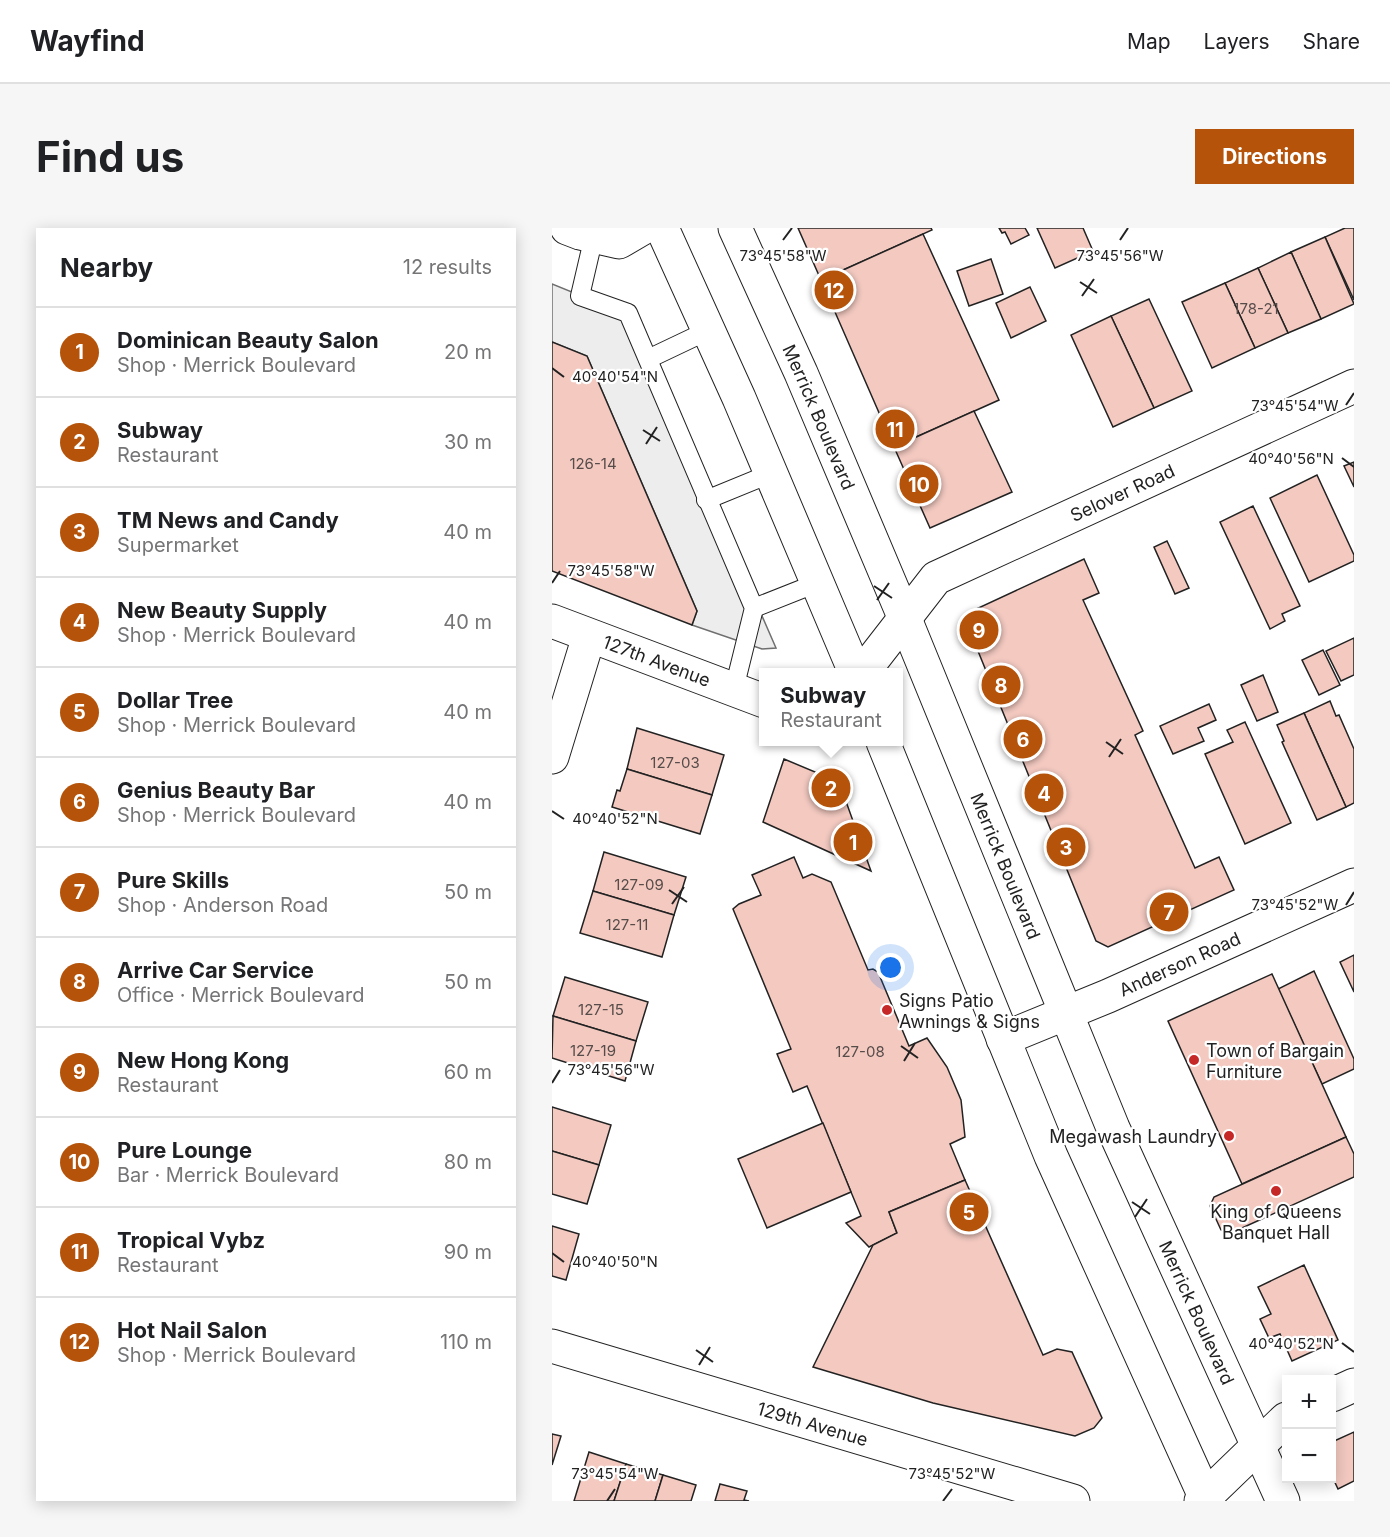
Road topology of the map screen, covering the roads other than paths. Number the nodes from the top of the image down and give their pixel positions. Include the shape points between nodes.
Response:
1 (643, 228) edge
2 (662, 228) edge
3 (735, 228) edge
4 (580, 232) edge
5 (709, 330) junction
6 (648, 358) junction
7 (1354, 386) edge
8 (772, 473) junction
9 (706, 500) junction
10 (817, 583) junction
11 (754, 608) junction
12 (905, 619) junction
13 (552, 621) edge
14 (589, 636) junction
15 (853, 668) edge
16 (866, 668) edge
17 (749, 695) edge
18 (885, 746) edge
19 (552, 757) edge
20 (1354, 885) edge
21 (1066, 1014) junction
22 (1003, 1039) junction
23 (552, 1346) edge
24 (1354, 1384) edge
25 (1336, 1393) edge
26 (1282, 1424) edge
27 (1258, 1446) junction
28 (1204, 1500) edge
29 (1073, 1501) edge
30 (1283, 1501) edge

1 - 4 main road via 620,242
2 - 5 main road
3 - 12 main road, Merrick Boulevard
4 - 6 lane via 580,296 628,313
5 - 6 lane
5 - 8 main road
6 - 9 lane
7 - 12 main road, Selover Road via 936,578
8 - 9 lane
8 - 10 main road
9 - 11 lane
10 - 11 lane
10 - 15 main road
11 - 17 lane
12 - 16 main road
12 - 21 main road, Merrick Boulevard
13 - 14 main road, 127th Avenue
14 - 17 main road, 127th Avenue
14 - 19 main road
18 - 22 main road
20 - 21 main road, Anderson Road
21 - 22 main road, Anderson Road
21 - 27 main road, Merrick Boulevard via 1113,1128
22 - 28 main road
23 - 29 main road, 129th Avenue
24 - 25 main road
26 - 27 main road
27 - 28 main road
27 - 30 main road, Merrick Boulevard

